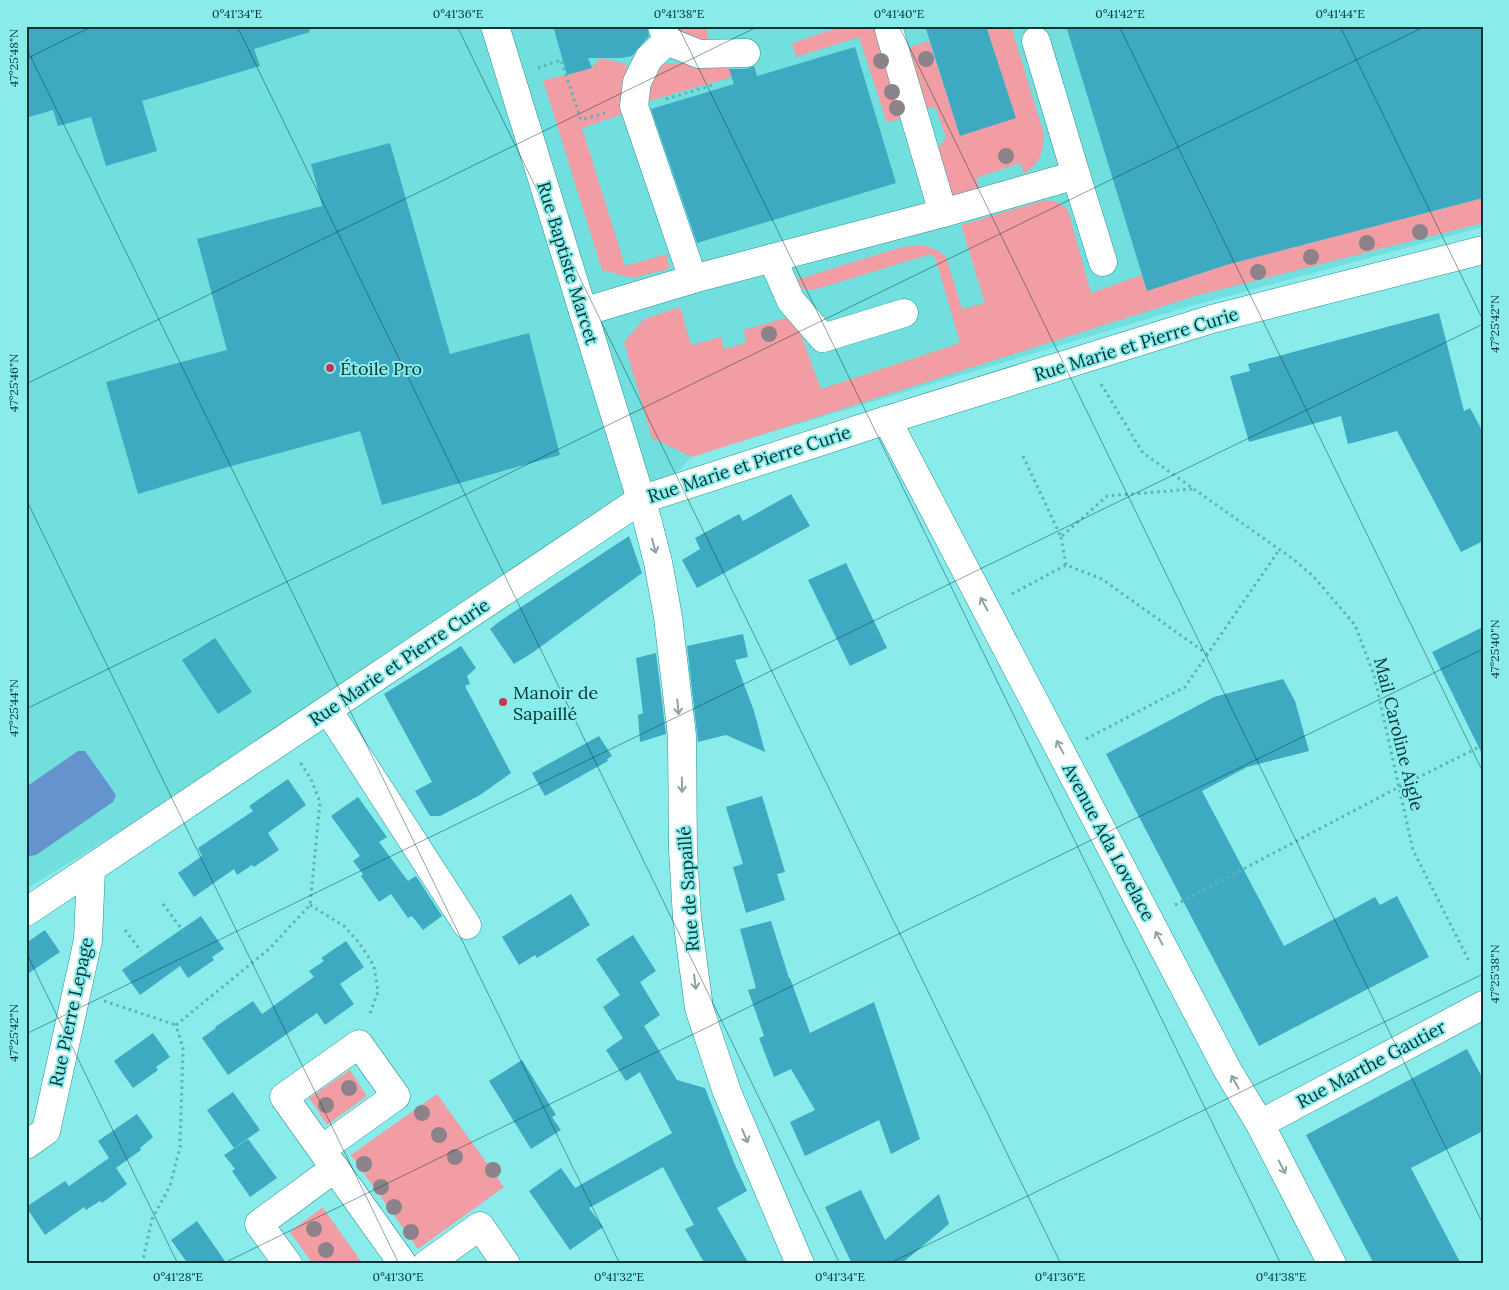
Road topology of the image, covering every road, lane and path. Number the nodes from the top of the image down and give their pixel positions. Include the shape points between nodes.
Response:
1 (495, 26) edge
2 (889, 30) dead end
3 (664, 33) edge
4 (1036, 41) dead end
5 (746, 53) dead end
6 (539, 67) dead end
7 (720, 83) dead end
8 (665, 100) dead end
9 (606, 113) dead end
10 (1076, 175) junction
11 (943, 213) junction
12 (1483, 250) edge
13 (772, 258) junction
14 (1103, 262) dead end
15 (693, 279) junction
16 (583, 312) junction
17 (904, 312) dead end
18 (1100, 383) dead end
19 (888, 420) junction
20 (1023, 456) dead end
21 (1193, 489) junction
22 (640, 500) junction
23 (1061, 537) junction
24 (1279, 550) junction
25 (1066, 565) junction
26 (986, 608) junction
27 (1207, 654) junction
28 (328, 710) junction
29 (285, 738) junction
30 (1086, 740) dead end
31 (1483, 745) edge
32 (1399, 787) junction
33 (91, 869) junction
34 (163, 904) dead end
35 (310, 905) junction
36 (1174, 906) dead end
37 (26, 912) edge
38 (467, 925) dead end
39 (125, 930) dead end
40 (186, 935) dead end
41 (141, 951) dead end
42 (1470, 963) dead end
43 (76, 992) junction
44 (1483, 1005) edge
45 (176, 1025) junction
46 (359, 1044) junction
47 (1260, 1124) junction
48 (26, 1145) edge
49 (328, 1158) junction
50 (142, 1264) edge
51 (288, 1264) edge
52 (403, 1264) edge
53 (427, 1264) edge
54 (506, 1264) edge
55 (800, 1264) edge
56 (1332, 1264) edge

1 - 16 street, Rue Baptiste Marcet
2 - 11 street
3 - 5 street via 699,54
3 - 15 street via 637,82 634,106
4 - 10 street
6 - 9 path via 561,60 581,120
7 - 8 path
10 - 11 street
10 - 14 street
11 - 13 street
12 - 19 street, Rue Marie et Pierre Curie via 1212,319
13 - 15 street
13 - 17 street via 792,300 823,338
15 - 16 street
16 - 22 street, Rue Baptiste Marcet
18 - 21 path, Mail Caroline Aigle via 1143,453
19 - 22 street, Rue Marie et Pierre Curie
26 -> 19 street, Avenue Ada Lovelace
20 - 23 path
21 - 23 path via 1107,496
21 - 24 path, Mail Caroline Aigle
22 - 28 street, Rue Marie et Pierre Curie
22 -> 55 street, Rue de Sapaillé via 658,562 668,617 682,736 687,918 699,1008 727,1092
23 - 25 path
24 - 27 path
24 - 32 path, Mail Caroline Aigle via 1313,576 1355,625 1374,675
25 - 26 path
25 - 27 path via 1102,579
47 -> 26 street, Avenue Ada Lovelace via 1228,1071
27 - 30 path via 1185,687
28 - 29 street, Rue Marie et Pierre Curie
28 - 38 street
29 - 33 street, Rue Marie et Pierre Curie
29 - 35 path via 311,779 320,802
31 - 32 path
32 - 36 path
32 - 42 path, Mail Caroline Aigle via 1414,850
33 - 37 street, Rue Marie et Pierre Curie
33 - 43 street, Rue Pierre Lepage via 88,940
34 - 40 path
35 - 45 path via 269,949
35 - 46 path via 344,926 374,966 378,992
39 - 41 path
43 - 45 path
43 - 48 street, Rue Pierre Lepage via 46,1131
44 - 47 street, Rue Marthe Gautier
45 - 50 path via 183,1048 180,1147 170,1186 152,1219
46 - 49 street via 396,1096
46 - 49 street via 284,1097
47 -> 56 street, Avenue Ada Lovelace
49 - 51 street via 259,1224
49 - 52 street
53 - 54 street via 480,1226

